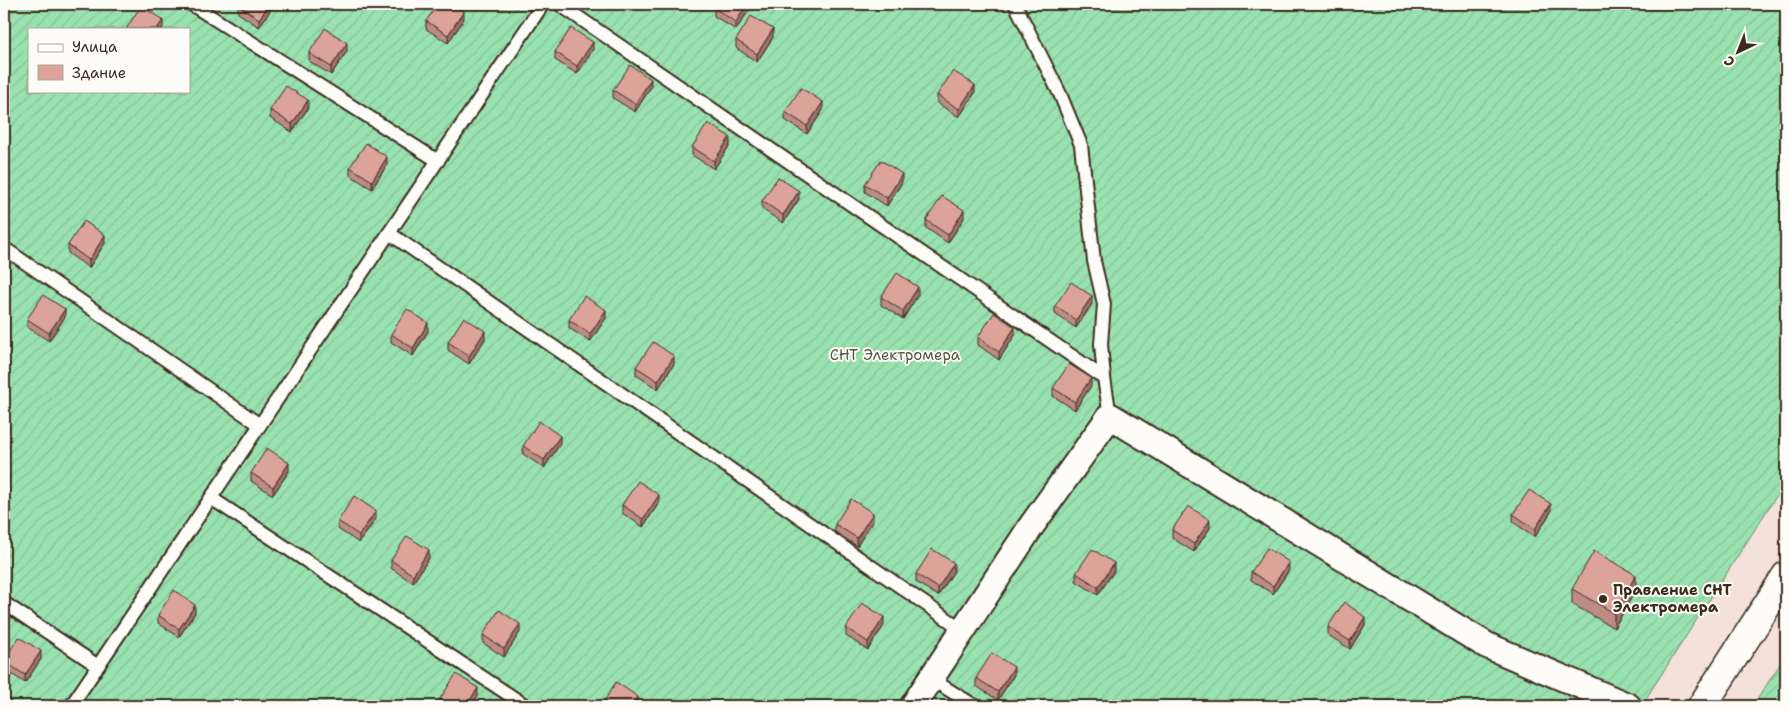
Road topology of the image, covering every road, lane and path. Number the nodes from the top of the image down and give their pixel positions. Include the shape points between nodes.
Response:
1 (190, 4) edge
2 (543, 4) edge
3 (559, 4) edge
4 (1015, 4) edge
5 (438, 161) junction
6 (389, 233) junction
7 (4, 248) edge
8 (1104, 378) junction
9 (1110, 416) junction
10 (260, 425) junction
11 (211, 498) junction
12 (1786, 576) edge
13 (4, 603) edge
14 (963, 630) junction
15 (98, 666) junction
16 (931, 679) junction
17 (71, 706) edge
18 (526, 706) edge
19 (914, 706) edge
20 (975, 706) edge
21 (1628, 706) edge
22 (1702, 706) edge

1 - 5 lane
2 - 5 lane
3 - 8 lane
4 - 8 lane via 1060,94 1081,145 1094,261 1104,304 1101,344
5 - 6 lane
6 - 10 lane
6 - 14 lane
7 - 10 lane
8 - 9 lane
9 - 14 street via 1032,525
9 - 21 street via 1486,645
10 - 11 lane
11 - 15 lane
11 - 18 lane
12 - 22 street
13 - 15 lane
14 - 16 street
15 - 17 lane
16 - 19 street
16 - 20 lane

